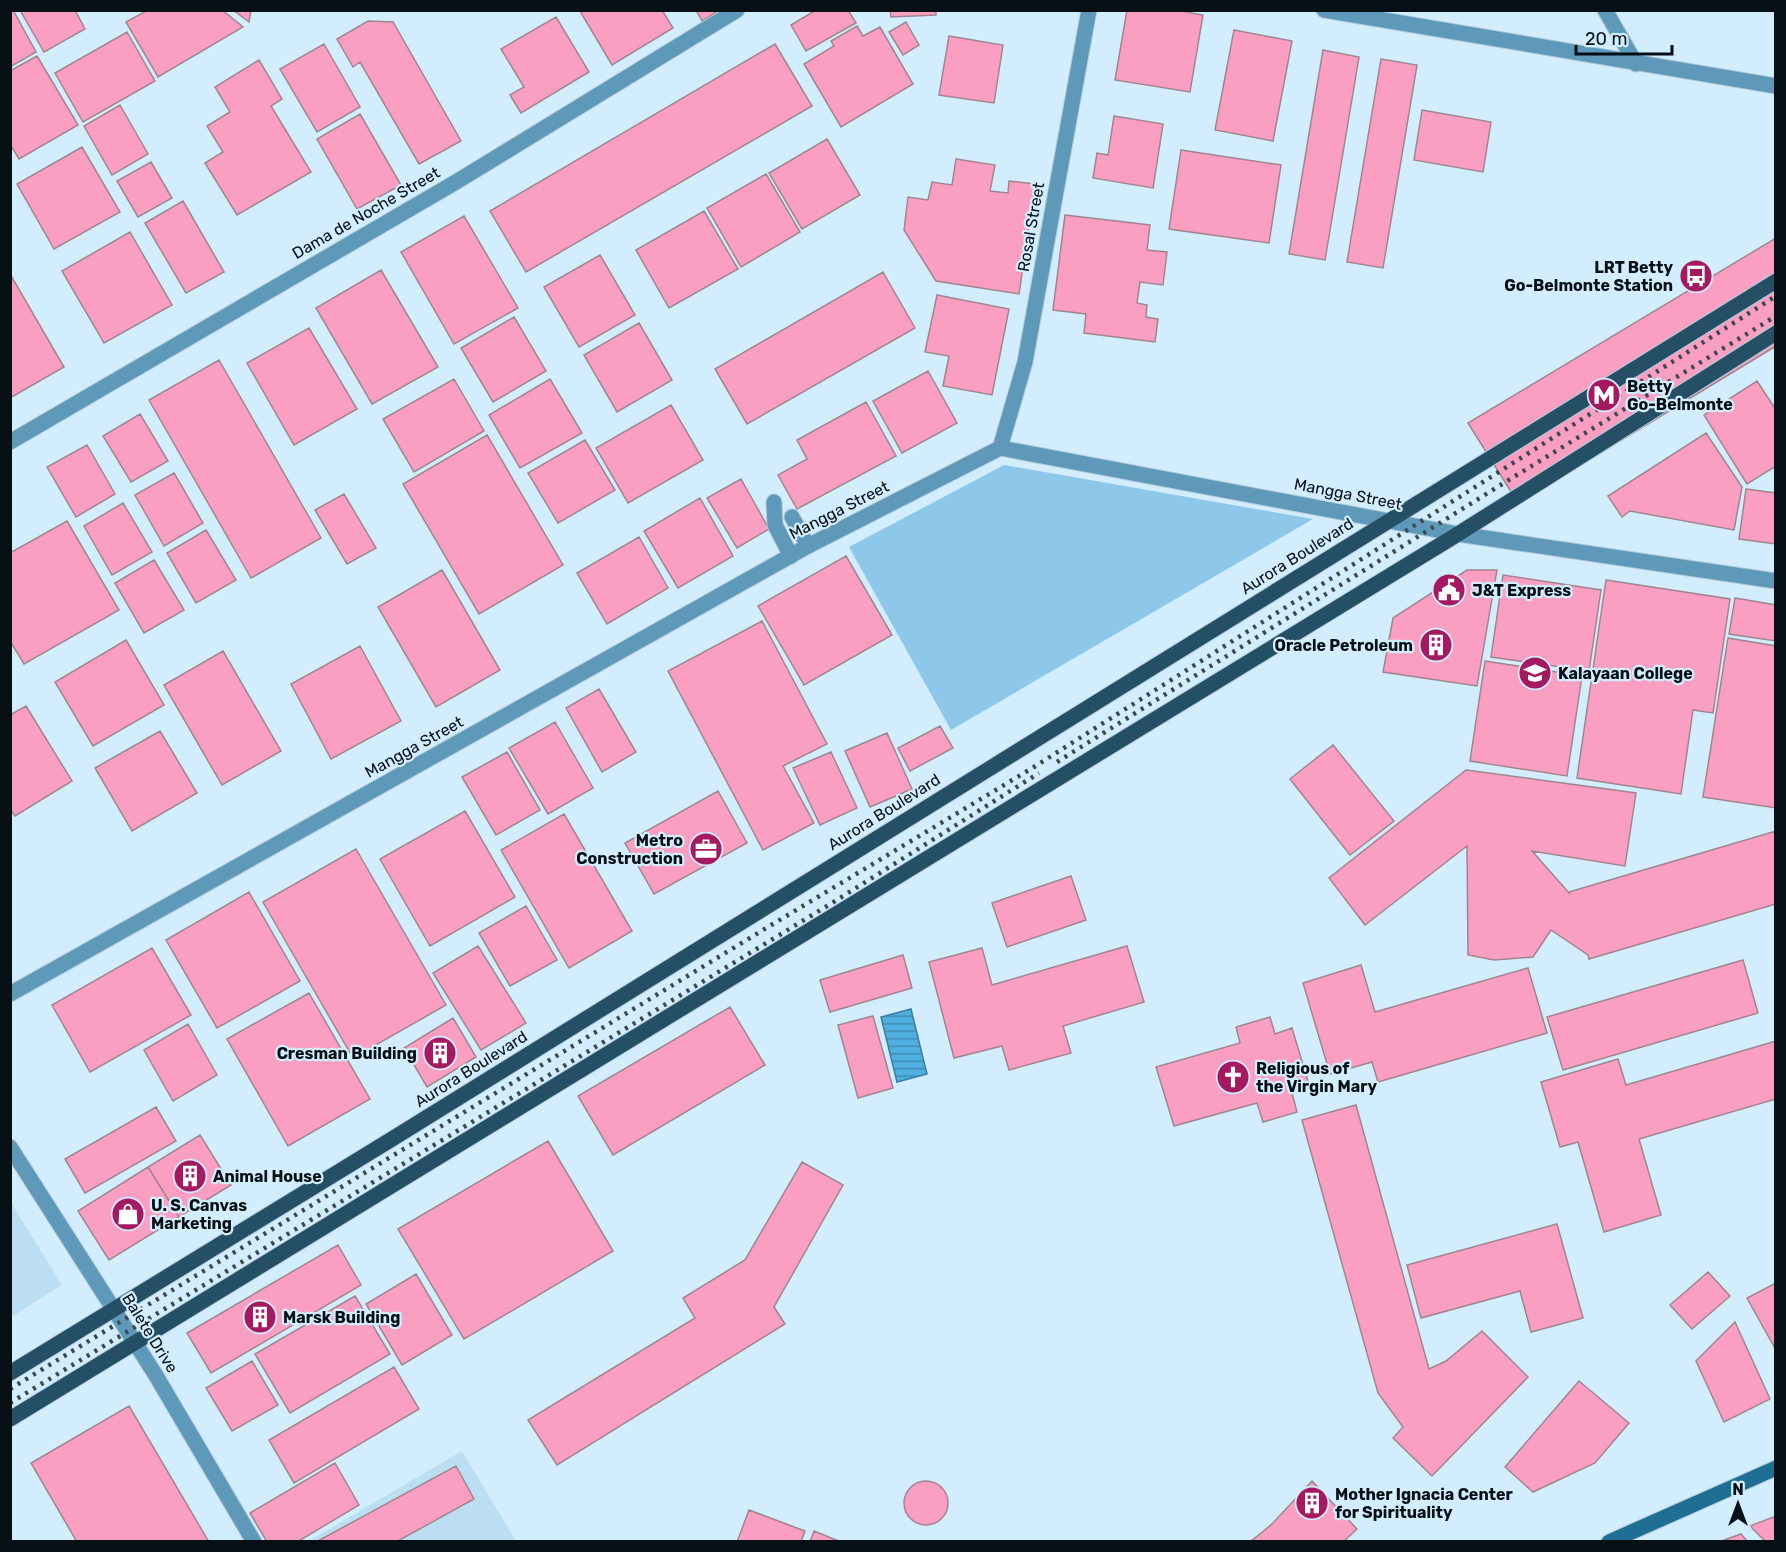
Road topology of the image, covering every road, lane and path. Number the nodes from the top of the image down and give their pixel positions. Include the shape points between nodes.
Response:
1 (737, 10) edge
2 (1089, 10) edge
3 (1324, 10) edge
4 (1605, 10) edge
5 (1636, 64) junction
6 (1776, 86) edge
7 (1776, 281) edge
8 (1776, 333) edge
9 (10, 442) edge
10 (1000, 448) junction
11 (774, 502) dead end
12 (792, 517) dead end
13 (1389, 520) junction
14 (1458, 534) junction
15 (808, 546) junction
16 (791, 556) junction
17 (1776, 581) edge
18 (10, 994) edge
19 (10, 1147) edge
20 (113, 1310) junction
21 (134, 1343) junction
22 (10, 1373) edge
23 (10, 1419) edge
24 (1776, 1468) edge
25 (1629, 1538) edge
26 (254, 1542) edge
27 (1609, 1542) edge

1 - 9 street, Dama de Noche Street via 456,182
2 - 10 street, Rosal Street via 1025,362
3 - 5 street
4 - 5 street
5 - 6 street
7 - 13 main road, Aurora Boulevard
8 - 14 main road
10 - 13 street, Mangga Street
10 - 15 street, Mangga Street
11 - 16 street via 775,525
12 - 15 street
13 - 14 street, Mangga Street
13 - 20 main road, Aurora Boulevard
14 - 17 street, Mangga Street
14 - 21 main road
15 - 16 street, Mangga Street
16 - 18 street, Mangga Street
19 - 20 street, Balete Drive
20 - 21 street, Balete Drive
20 - 22 main road, Aurora Boulevard
21 - 23 main road
21 - 26 street, Balete Drive
24 - 25 main road
25 - 27 main road

